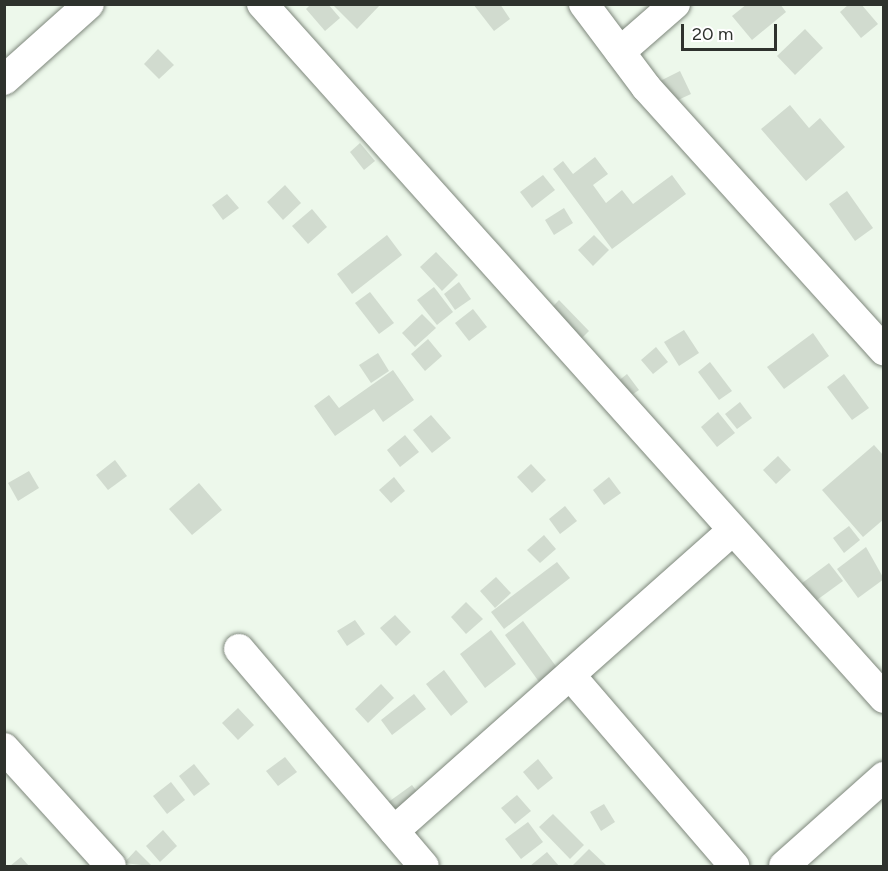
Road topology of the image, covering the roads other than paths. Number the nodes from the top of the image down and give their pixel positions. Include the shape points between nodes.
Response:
1 (89, 4) edge
2 (262, 4) edge
3 (585, 4) edge
4 (675, 4) edge
5 (620, 52) junction
6 (4, 80) edge
7 (884, 350) edge
8 (733, 530) junction
9 (239, 649) dead end
10 (570, 675) junction
11 (884, 698) edge
12 (4, 748) edge
13 (884, 777) edge
14 (394, 831) junction
15 (111, 867) edge
16 (424, 867) edge
17 (734, 867) edge
18 (784, 867) edge

1 - 6 street
2 - 8 street
3 - 5 street
4 - 5 street
5 - 7 street
8 - 10 street
8 - 11 street
9 - 14 street
10 - 14 street
10 - 17 street
12 - 15 street
13 - 18 street
14 - 16 street

